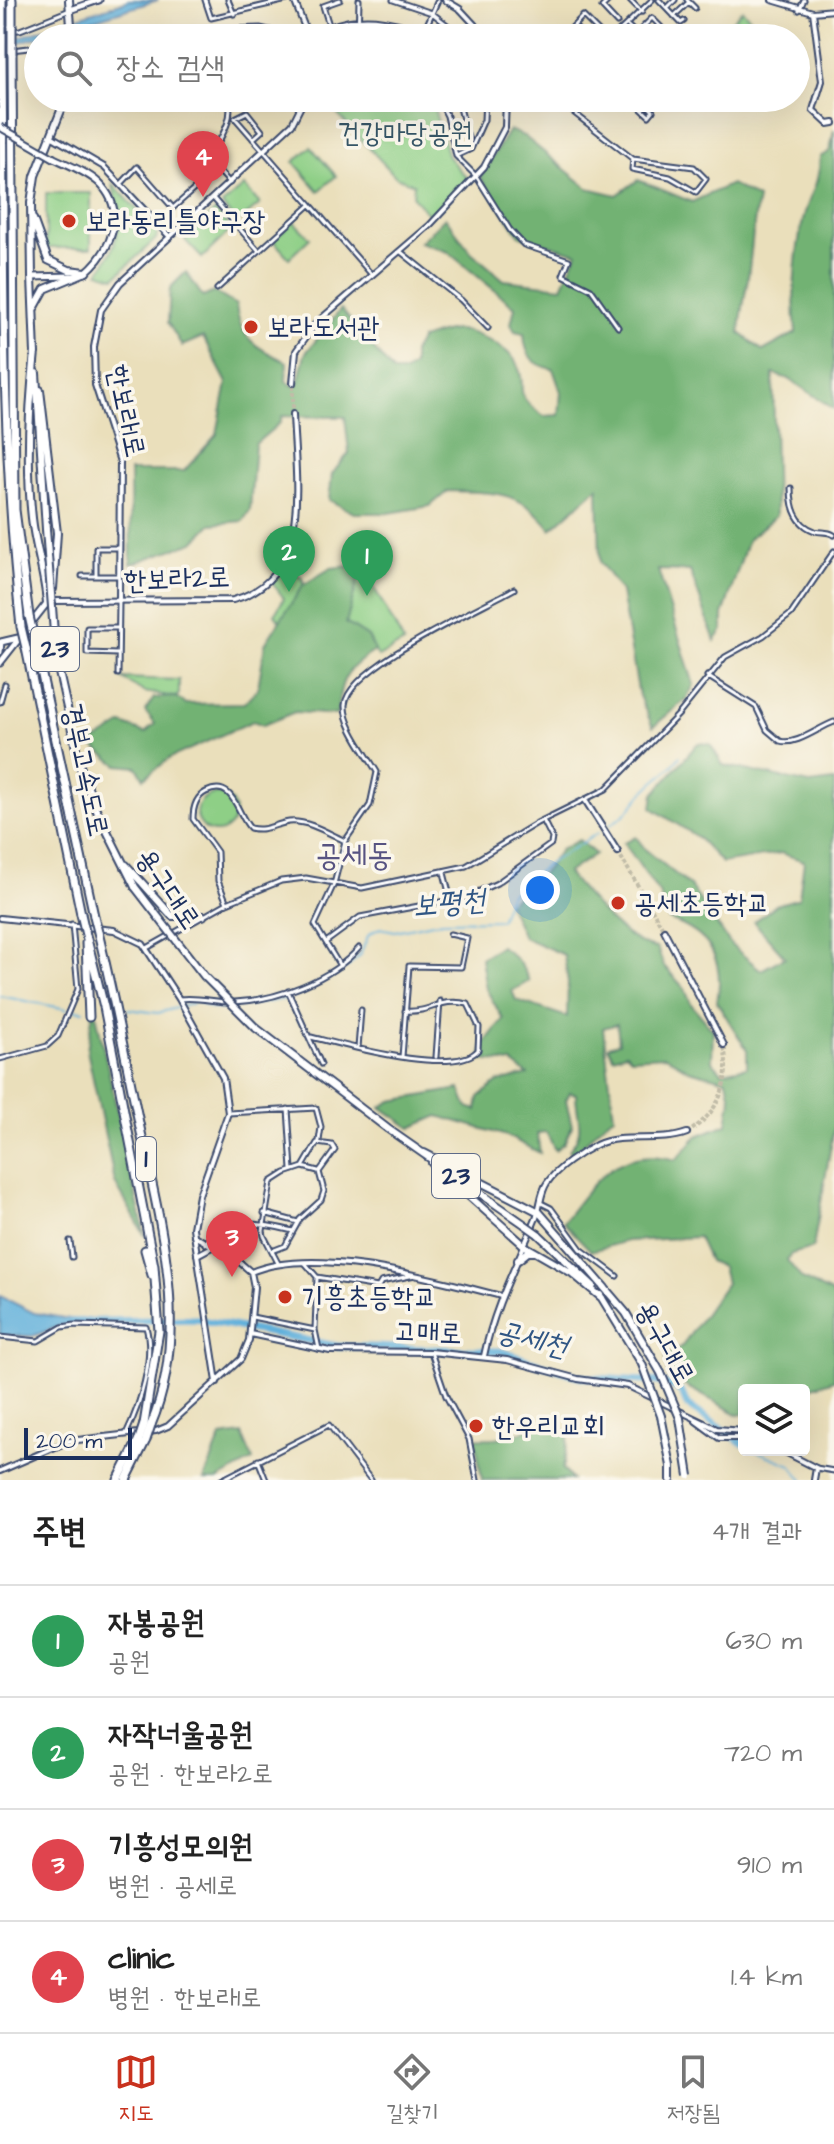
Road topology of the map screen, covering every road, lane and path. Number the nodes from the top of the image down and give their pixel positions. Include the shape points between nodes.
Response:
1 (2, 0) edge
2 (12, 0) edge
3 (69, 0) edge
4 (99, 0) edge
5 (205, 0) edge
6 (228, 0) edge
7 (265, 0) edge
8 (287, 0) edge
9 (294, 0) edge
10 (340, 0) edge
11 (359, 0) edge
12 (393, 0) edge
13 (438, 0) edge
14 (445, 0) edge
15 (609, 0) edge
16 (630, 0) edge
17 (652, 0) edge
18 (659, 0) edge
19 (675, 0) edge
20 (772, 0) edge
21 (804, 0) edge
22 (688, 1) edge
23 (267, 5) junction
24 (667, 8) junction
25 (695, 8) dead end
26 (799, 10) junction
27 (834, 10) edge
28 (70, 12) junction
29 (642, 12) junction
30 (813, 12) junction
31 (432, 13) junction
32 (234, 14) junction
33 (674, 16) junction
34 (358, 19) junction
35 (684, 21) dead end
36 (617, 23) dead end
37 (37, 24) edge
38 (70, 24) edge
39 (303, 24) edge
40 (330, 24) edge
41 (339, 24) edge
42 (358, 24) edge
43 (399, 24) edge
44 (427, 24) edge
45 (446, 24) edge
46 (474, 24) edge
47 (576, 24) edge
48 (590, 24) edge
49 (630, 24) edge
50 (1, 29) edge
51 (24, 29) edge
52 (24, 49) edge
53 (1, 53) edge
54 (60, 112) edge
55 (229, 112) edge
56 (298, 112) edge
57 (445, 112) edge
58 (461, 112) edge
59 (484, 112) edge
60 (504, 112) edge
61 (573, 112) edge
62 (834, 123) edge
63 (0, 127) edge
64 (51, 136) junction
65 (253, 139) junction
66 (471, 149) junction
67 (264, 153) junction
68 (456, 156) junction
69 (192, 158) dead end
70 (633, 159) junction
71 (208, 160) junction
72 (217, 169) junction
73 (476, 176) junction
74 (122, 183) junction
75 (230, 183) junction
76 (213, 198) junction
77 (310, 205) junction
78 (31, 213) junction
79 (169, 236) junction
80 (400, 250) junction
81 (259, 251) junction
82 (86, 272) junction
83 (372, 275) junction
84 (32, 277) junction
85 (217, 289) dead end
86 (34, 311) junction
87 (618, 327) dead end
88 (488, 328) dead end
89 (35, 352) junction
90 (293, 383) tunnel mouth
91 (293, 414) tunnel mouth
92 (791, 488) dead end
93 (57, 533) junction
94 (834, 535) edge
95 (35, 538) junction
96 (119, 548) junction
97 (834, 551) edge
98 (82, 576) dead end
99 (96, 576) junction
100 (119, 576) junction
101 (514, 589) dead end
102 (119, 601) junction
103 (49, 602) junction
104 (118, 628) junction
105 (21, 632) junction
106 (1, 641) edge
107 (9, 651) junction
108 (0, 652) edge
109 (118, 654) junction
110 (0, 663) edge
111 (118, 674) dead end
112 (707, 676) junction
113 (5, 684) dead end
114 (0, 702) edge
115 (834, 722) edge
116 (585, 800) junction
117 (543, 820) junction
118 (345, 841) junction
119 (618, 852) tunnel mouth
120 (119, 856) junction
121 (444, 873) junction
122 (334, 884) junction
123 (451, 900) junction
124 (227, 903) junction
125 (203, 916) junction
126 (0, 918) edge
127 (72, 924) junction
128 (664, 930) tunnel mouth
129 (85, 934) junction
130 (450, 934) dead end
131 (326, 942) junction
132 (147, 948) junction
133 (359, 948) dead end
134 (340, 966) junction
135 (288, 991) junction
136 (180, 1000) junction
137 (440, 1001) junction
138 (361, 1010) dead end
139 (405, 1011) junction
140 (88, 1017) dead end
141 (311, 1037) junction
142 (724, 1045) tunnel mouth
143 (358, 1048) junction
144 (402, 1057) junction
145 (0, 1059) edge
146 (436, 1059) junction
147 (321, 1064) dead end
148 (288, 1109) junction
149 (228, 1113) junction
150 (687, 1133) tunnel mouth
151 (317, 1143) junction
152 (421, 1152) junction
153 (303, 1167) junction
154 (292, 1170) junction
155 (319, 1172) junction
156 (541, 1203) junction
157 (539, 1212) junction
158 (264, 1213) junction
159 (298, 1222) junction
160 (263, 1224) junction
161 (293, 1231) junction
162 (194, 1236) junction
163 (516, 1239) junction
164 (70, 1241) dead end
165 (205, 1244) junction
166 (525, 1246) junction
167 (212, 1247) junction
168 (145, 1250) dead end
169 (272, 1251) junction
170 (559, 1251) junction
171 (535, 1252) junction
172 (197, 1255) junction
173 (72, 1257) dead end
174 (518, 1260) junction
175 (278, 1263) junction
176 (305, 1263) junction
177 (251, 1272) junction
178 (416, 1275) junction
179 (617, 1276) dead end
180 (317, 1277) junction
181 (605, 1288) junction
182 (501, 1296) junction
183 (602, 1298) junction
184 (159, 1308) junction
185 (251, 1319) junction
186 (315, 1330) junction
187 (250, 1334) junction
188 (0, 1337) edge
189 (319, 1349) junction
190 (431, 1352) junction
191 (484, 1354) junction
192 (217, 1382) junction
193 (691, 1417) junction
194 (147, 1424) junction
195 (737, 1430) joint
196 (126, 1434) junction
197 (142, 1439) junction
198 (738, 1439) edge
199 (729, 1440) junction
200 (793, 1456) edge
201 (258, 1460) junction
202 (816, 1468) junction
203 (0, 1471) edge
204 (834, 1471) edge
205 (689, 1478) edge
206 (118, 1480) edge
207 (126, 1480) edge
208 (221, 1480) edge
209 (266, 1480) edge
210 (371, 1480) edge
211 (477, 1480) edge
212 (671, 1480) edge
213 (814, 1480) edge

1 - 50 highway, 1
2 - 194 highway, 경부고속도로 / 1, bridge via 15,510 29,616 157,1210 171,1311 161,1401
3 - 28 main road
4 - 28 main road
5 - 32 street via 211,18
6 - 32 street
7 - 23 street
8 - 23 street
9 - 39 street
10 - 40 street via 323,6
11 - 34 street
12 - 31 street
13 - 31 street
14 - 46 street
15 - 36 street via 602,7
16 - 29 street
17 - 29 street
18 - 24 street
19 - 24 street
20 - 26 street
21 - 26 street
22 - 25 street
22 - 33 street
23 - 32 street
24 - 33 street
26 - 30 street
27 - 30 street
28 - 37 street
28 - 38 main road
29 - 49 street
30 - 62 street via 822,81 813,110 828,124
31 - 44 street
31 - 45 street
33 - 35 street
34 - 41 street
34 - 42 street
34 - 43 street
47 - 48 street via 583,16
50 - 51 street
50 - 53 highway, 1, bridge
52 - 53 street
53 - 105 highway, 경부고속도로 / 1 via 4,444
54 - 64 main road, 용구대로 / 23
55 - 71 street
56 - 67 street, 한보라1로
57 - 68 street
58 - 66 street
59 - 66 street
60 - 73 street via 502,134
61 - 70 street
63 - 82 main road, bridge via 98,181 111,202 112,239
64 - 74 street via 89,156
64 - 78 main road, 용구대로 / 23 via 35,176
65 - 65 street via 262,131 247,112 240,114 235,118
65 - 67 street
66 - 68 street
67 - 75 street, 한보라1로
67 - 77 street
68 - 73 street
69 - 71 street
70 - 70 street via 694,167 706,179 696,192 670,177 632,169
71 - 72 street
72 - 74 street via 173,208 137,167
72 - 75 street
73 - 80 street
73 - 87 street via 524,245 569,260 563,275 591,289
74 - 79 street
75 - 76 street, 한보라1로
76 - 79 street, 한보라1로
76 - 81 street
77 - 81 street
77 - 83 street
78 - 82 main road via 48,260
78 - 84 main road, 용구대로 / 23
79 - 96 street, 한보라1로 via 120,283 96,327 95,385 119,456
80 - 83 street
80 - 88 street
81 - 85 street
82 - 84 main road
82 - 86 main road via 45,289
83 - 90 street via 305,337 296,351
84 - 86 main road, 용구대로 / 23
86 - 89 main road, 용구대로 / 23
89 - 93 main road
89 - 95 main road via 29,399
89 - 120 main road, 용구대로 / 23, bridge via 56,659 80,766
91 - 102 street, 한보라2로 via 294,526 286,555 270,580 233,600
92 - 94 street via 791,509 801,521
93 - 95 main road via 51,543
93 - 103 main road
95 - 103 main road
96 - 99 street via 96,548
96 - 100 street, 한보라1로
97 - 112 street via 791,614 725,657
98 - 99 street
99 - 100 street
100 - 102 street, 한보라1로
101 - 118 street via 379,661 350,688 346,716 377,772 370,805
102 - 103 street, 한보라2로
102 - 104 street, 한보라1로
103 - 105 main road
104 - 109 street, 한보라1로
104 - 109 street via 87,628 87,653
105 - 106 main road
105 - 107 main road
105 - 129 highway, 경부고속도로 / 1, bridge
106 - 107 street
106 - 108 main road
107 - 110 main road
109 - 111 street, 한보라1로
112 - 115 street via 756,707 773,738 787,744
112 - 116 street via 621,777
113 - 114 street
116 - 117 street
116 - 119 street
117 - 121 street via 477,860
117 - 123 street via 551,844 483,891
118 - 122 street
118 - 124 street via 307,824 250,828 231,794 204,792 193,819 217,852 218,881
120 - 125 main road via 172,916
120 - 152 main road, 용구대로 / 23, bridge via 135,887 192,962 256,1028
121 - 122 street via 362,888
121 - 123 street
122 - 124 street via 306,878 281,881
122 - 131 street via 315,925
123 - 131 street via 360,917
124 - 125 street
125 - 132 street
126 - 127 street
127 - 132 street via 114,930
127 - 145 street via 78,989 58,1036 47,1046
128 - 142 street
129 - 140 highway
129 - 184 highway, 경부고속도로 / 1 via 104,1007
130 - 139 street via 467,938 461,967 409,966
131 - 134 street
132 - 136 street
133 - 134 street
134 - 135 street
135 - 136 street via 237,1002
135 - 141 street
136 - 149 street via 223,1078
137 - 139 street via 424,1012
137 - 146 street
137 - 146 street via 468,1004 480,1031 478,1050 469,1059
138 - 143 street
139 - 144 street
141 - 143 street
141 - 147 street
143 - 144 street
144 - 146 street
148 - 149 street
148 - 151 street via 318,1109
148 - 154 street
149 - 162 street via 199,1195
150 - 156 street via 597,1145 547,1182
151 - 153 street
151 - 155 street via 335,1147
152 - 157 main road
152 - 163 main road
152 - 170 main road, 용구대로 / 23, bridge
153 - 154 street
153 - 155 street
154 - 158 street via 271,1182
155 - 159 street via 323,1196
156 - 157 street
156 - 179 street via 551,1208 581,1249
157 - 166 street
157 - 181 main road
158 - 159 street
158 - 160 street
159 - 161 street
160 - 161 street
160 - 165 street via 217,1230
160 - 169 street
161 - 169 street via 282,1249
162 - 165 street
162 - 172 street
163 - 166 main road
163 - 174 street
164 - 173 street
165 - 167 street
166 - 171 main road
166 - 174 street
167 - 172 street
167 - 177 street
168 - 184 highway
169 - 175 street
170 - 181 main road, 용구대로 / 23
170 - 183 main road, 용구대로 / 23
171 - 174 main road
171 - 183 main road
172 - 192 street
174 - 182 street
175 - 176 street
175 - 177 street
176 - 178 street
176 - 180 street
177 - 185 street
178 - 180 street via 378,1287
178 - 182 street
180 - 186 street
181 - 205 main road, 용구대로 / 23, bridge via 661,1373 680,1418
182 - 191 street
183 - 212 main road, 용구대로 / 23, bridge via 642,1364 664,1426
184 - 194 highway, 경부고속도로 / 1
185 - 186 street
185 - 187 street
186 - 189 street
187 - 189 street, 고매로
187 - 192 street via 241,1359
188 - 196 street via 38,1341 75,1325 146,1327 145,1371
189 - 190 street, 고매로
190 - 191 street, 고매로
190 - 211 street via 469,1439
191 - 193 street, 고매로 via 628,1386
192 - 196 street via 168,1426
193 - 195 street, 고매로 via 717,1429
193 - 199 street, 고매로
194 - 197 highway, 경부고속도로 / 1, bridge
195 - 199 street via 740,1434
196 - 203 street via 69,1441
197 - 206 highway, 경부고속도로 / 1
197 - 207 highway, 경부고속도로 / 1
198 - 199 street
200 - 202 street
201 - 208 street
201 - 209 street
201 - 210 street via 329,1425
202 - 204 street
202 - 213 street

